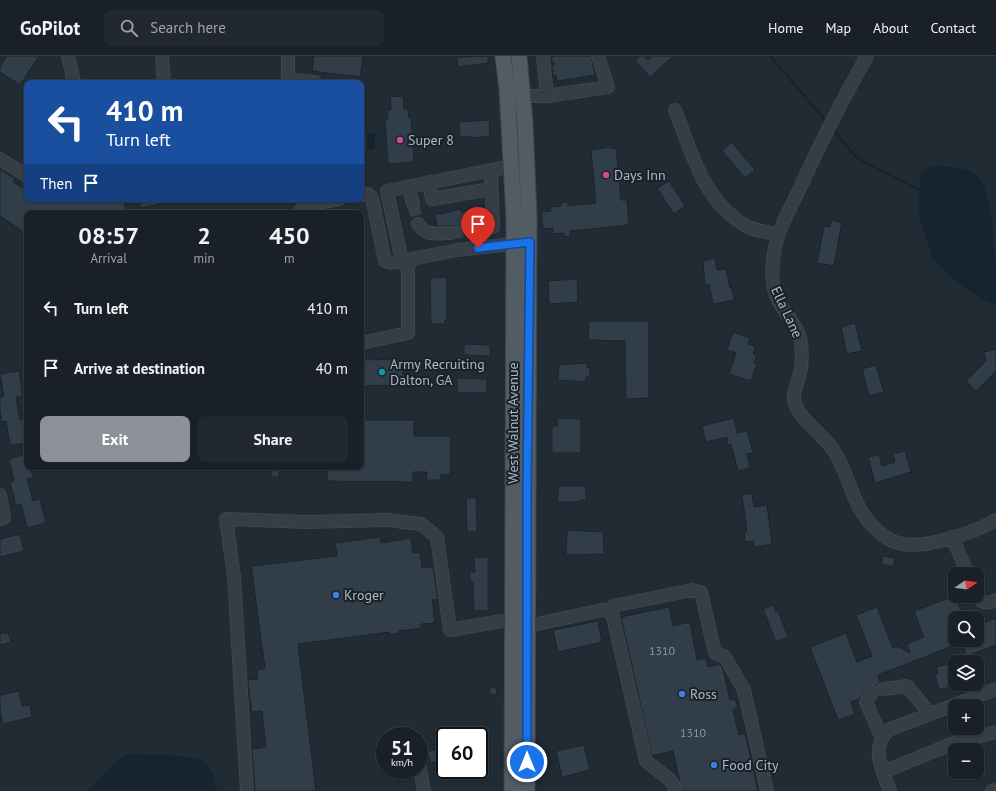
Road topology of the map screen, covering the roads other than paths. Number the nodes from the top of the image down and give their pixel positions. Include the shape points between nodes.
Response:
1 (68, 56) edge
2 (162, 56) edge
3 (288, 56) edge
4 (503, 56) edge
5 (519, 56) edge
6 (543, 56) edge
7 (598, 56) edge
8 (867, 56) edge
9 (73, 80) edge
10 (164, 80) edge
11 (288, 80) edge
12 (523, 96) junction
13 (547, 96) junction
14 (675, 110) dead end
15 (0, 159) edge
16 (512, 166) junction
17 (491, 171) junction
18 (24, 174) edge
19 (429, 182) junction
20 (409, 187) junction
21 (491, 190) junction
22 (364, 195) edge
23 (322, 202) edge
24 (413, 204) tunnel mouth
25 (301, 210) edge
26 (418, 224) dead end
27 (479, 229) tunnel mouth
28 (451, 233) tunnel mouth
29 (778, 235) junction
30 (530, 242) junction
31 (514, 244) junction
32 (407, 260) junction
33 (364, 342) edge
34 (0, 496) edge
35 (0, 519) edge
36 (996, 520) edge
37 (952, 537) junction
38 (965, 567) edge
39 (996, 600) edge
40 (984, 603) edge
41 (610, 613) junction
42 (512, 621) junction
43 (528, 624) junction
44 (996, 689) edge
45 (930, 714) junction
46 (996, 732) edge
47 (882, 736) junction
48 (883, 772) junction
49 (422, 779) edge
50 (996, 790) edge
51 (247, 791) edge
52 (424, 791) edge
53 (512, 791) edge
54 (527, 791) edge
55 (675, 791) edge
56 (767, 791) edge
57 (890, 791) edge
58 (992, 791) edge

1 - 9 street
2 - 10 street
3 - 11 street
4 - 16 main road, West Walnut Avenue
5 - 12 main road, West Walnut Avenue
6 - 13 street
7 - 13 street via 608,87
8 - 29 street, Ella Lane via 832,120
12 - 13 street
12 - 30 main road, West Walnut Avenue
14 - 29 street via 697,169 719,205 749,227
15 - 18 street
16 - 17 street
16 - 31 main road, West Walnut Avenue
17 - 19 street
17 - 21 street
19 - 20 street
19 - 21 street via 432,198
20 - 24 street
20 - 32 street via 387,191
21 - 27 street via 493,227
22 - 32 street via 368,194 372,198 385,261 392,263
23 - 25 street via 305,205
26 - 28 street via 424,231 431,233
29 - 37 street, Ella Lane via 774,253 773,289 781,306 798,330 801,343 801,368 794,398 797,410 831,444 842,462 863,514 880,534 898,543 918,544
30 - 31 street
30 - 43 main road, West Walnut Avenue
31 - 32 street via 457,250
31 - 42 main road, West Walnut Avenue
32 - 33 street via 408,333
34 - 35 street via 4,518
36 - 37 street, Ella Lane
37 - 38 street
39 - 40 street
41 - 43 street via 602,610
41 - 55 street via 615,624 646,761 669,779
41 - 56 street via 613,606 692,590 701,592 715,653 725,657 744,690
42 - 43 street
42 - 51 street via 450,630 437,537 421,524 387,520 307,522 226,519 234,576
42 - 53 main road, West Walnut Avenue
43 - 54 main road, West Walnut Avenue
44 - 45 street
45 - 47 street via 888,730
45 - 47 street via 907,686 878,691 866,702
46 - 48 street via 954,743
47 - 48 street via 878,743 878,753
48 - 57 street
49 - 52 street
50 - 58 street

